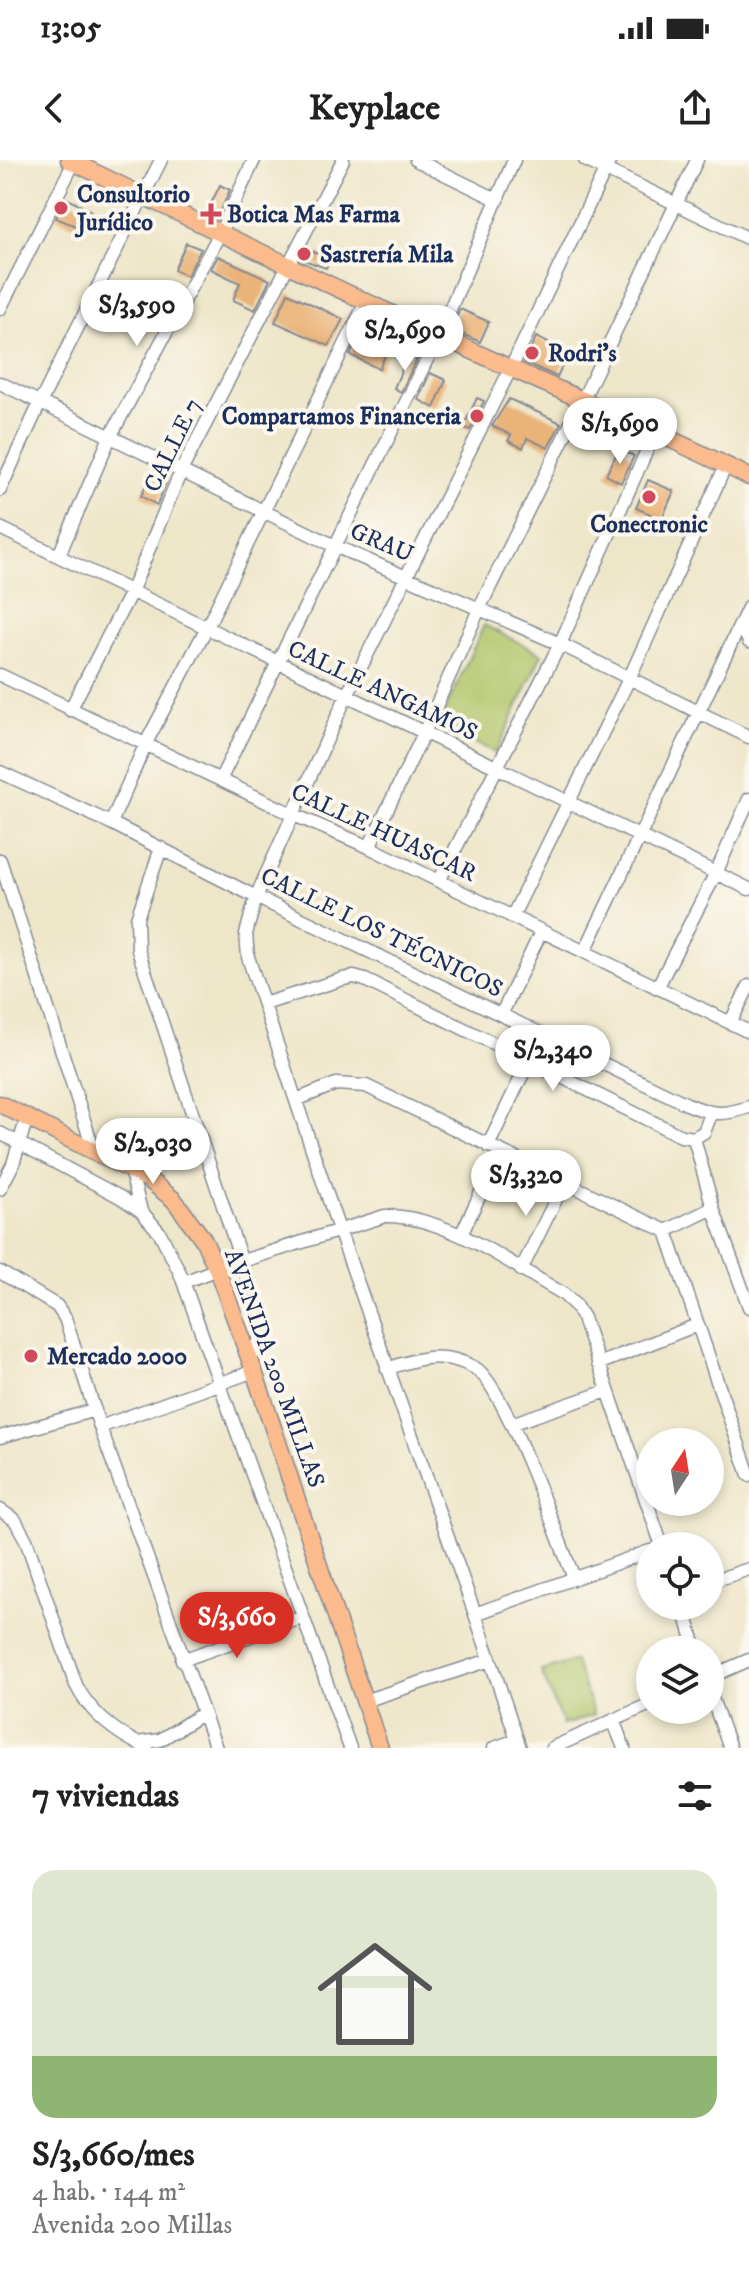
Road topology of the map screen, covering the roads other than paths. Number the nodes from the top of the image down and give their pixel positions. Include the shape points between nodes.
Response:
1 (161, 160) edge
2 (254, 160) edge
3 (343, 160) edge
4 (514, 160) edge
5 (585, 160) edge
6 (697, 160) edge
7 (73, 161) edge
8 (422, 161) edge
9 (608, 165) edge
10 (143, 196) junction
11 (498, 200) junction
12 (676, 204) junction
13 (220, 233) junction
14 (749, 239) edge
15 (289, 266) junction
16 (366, 302) junction
17 (0, 309) edge
18 (439, 335) junction
19 (511, 368) junction
20 (0, 383) edge
21 (583, 399) junction
22 (40, 403) junction
23 (656, 430) junction
24 (110, 437) junction
25 (726, 465) junction
26 (181, 471) junction
27 (749, 477) edge
28 (0, 490) edge
29 (264, 511) junction
30 (0, 528) edge
31 (337, 547) junction
32 (59, 555) junction
33 (406, 575) junction
34 (132, 590) junction
35 (749, 606) edge
36 (480, 607) junction
37 (741, 623) junction
38 (206, 629) junction
39 (749, 642) edge
40 (560, 644) junction
41 (277, 664) junction
42 (0, 675) edge
43 (629, 679) junction
44 (346, 697) junction
45 (70, 710) junction
46 (697, 712) junction
47 (425, 731) junction
48 (749, 737) edge
49 (146, 743) junction
50 (495, 768) junction
51 (0, 772) edge
52 (221, 778) junction
53 (749, 799) edge
54 (567, 802) junction
55 (294, 815) junction
56 (111, 823) junction
57 (641, 838) junction
58 (369, 847) junction
59 (161, 848) junction
60 (1, 866) edge
61 (716, 873) junction
62 (439, 881) junction
63 (749, 889) edge
64 (256, 897) junction
65 (512, 917) junction
66 (541, 932) junction
67 (585, 951) junction
68 (749, 986) edge
69 (657, 988) junction
70 (264, 1004) junction
71 (502, 1013) junction
72 (730, 1023) junction
73 (749, 1032) edge
74 (542, 1034) junction
75 (529, 1061) junction
76 (296, 1100) junction
77 (0, 1104) edge
78 (749, 1107) edge
79 (711, 1114) junction
80 (27, 1117) junction
81 (0, 1133) edge
82 (694, 1138) junction
83 (21, 1144) junction
84 (494, 1149) junction
85 (94, 1151) junction
86 (0, 1158) edge
87 (13, 1164) junction
88 (130, 1169) junction
89 (564, 1183) junction
90 (0, 1189) edge
91 (713, 1208) junction
92 (141, 1211) junction
93 (339, 1230) junction
94 (666, 1231) junction
95 (461, 1235) junction
96 (240, 1263) junction
97 (217, 1269) junction
98 (521, 1270) junction
99 (0, 1272) edge
100 (184, 1282) junction
101 (749, 1307) edge
102 (697, 1325) junction
103 (598, 1364) junction
104 (252, 1367) junction
105 (387, 1369) junction
106 (220, 1384) junction
107 (607, 1391) junction
108 (95, 1410) junction
109 (511, 1424) junction
110 (100, 1427) junction
111 (0, 1437) edge
112 (749, 1475) edge
113 (0, 1510) edge
114 (657, 1532) edge
115 (636, 1556) edge
116 (749, 1569) edge
117 (724, 1577) edge
118 (574, 1578) junction
119 (475, 1614) junction
120 (301, 1618) junction
121 (182, 1660) junction
122 (490, 1660) junction
123 (749, 1660) edge
124 (724, 1671) edge
125 (364, 1701) junction
126 (636, 1710) edge
127 (202, 1714) junction
128 (613, 1720) junction
129 (721, 1724) edge
130 (518, 1744) edge
131 (140, 1746) edge
132 (216, 1748) edge
133 (350, 1748) edge
134 (380, 1748) edge
135 (494, 1748) edge
136 (552, 1748) edge
137 (624, 1748) edge
138 (730, 1748) edge

1 - 10 street
2 - 13 street
3 - 15 street, CALLE 7
4 - 11 street
5 - 9 street
6 - 12 street
7 - 10 main road
7 - 17 street
8 - 11 street
9 - 12 street
9 - 19 street
10 - 13 main road
10 - 22 street
11 - 18 street
12 - 14 street
12 - 21 street
13 - 15 main road
13 - 24 street
15 - 16 main road
15 - 26 street, CALLE 7
16 - 18 main road
16 - 29 street
18 - 19 main road
18 - 31 street
19 - 21 main road
19 - 33 street
20 - 22 street, GRAU
21 - 23 main road
21 - 36 street
22 - 24 street, GRAU
22 - 28 street
23 - 25 main road
23 - 40 street
24 - 26 street, GRAU
24 - 32 street
25 - 27 main road
25 - 43 street
26 - 29 street, GRAU
26 - 34 street, CALLE 7
29 - 31 street, GRAU
29 - 38 street
30 - 32 street, CALLE ANGAMOS
31 - 33 street, GRAU
31 - 41 street
32 - 34 street, CALLE ANGAMOS
33 - 36 street, GRAU
33 - 44 street
34 - 38 street, CALLE ANGAMOS
34 - 45 street, CALLE 7
35 - 37 street
36 - 40 street, GRAU
36 - 47 street
37 - 39 street
37 - 46 street
38 - 41 street, CALLE ANGAMOS
38 - 49 street
40 - 43 street, GRAU
40 - 50 street
41 - 44 street, CALLE ANGAMOS
41 - 52 street
42 - 45 street, CALLE HUASCAR
43 - 46 street, GRAU
43 - 54 street
44 - 47 street, CALLE ANGAMOS
44 - 55 street
45 - 49 street, CALLE HUASCAR
46 - 48 street, GRAU
46 - 57 street
47 - 50 street, CALLE ANGAMOS
47 - 58 street
49 - 52 street, CALLE HUASCAR
49 - 56 street
50 - 54 street, CALLE ANGAMOS
50 - 62 street
51 - 56 street, CALLE LOS TÉCNICOS
52 - 55 street, CALLE HUASCAR
53 - 61 street
54 - 57 street, CALLE ANGAMOS
54 - 65 street
55 - 58 street, CALLE HUASCAR
55 - 64 street
56 - 59 street, CALLE LOS TÉCNICOS
57 - 61 street, CALLE ANGAMOS
57 - 67 street
58 - 62 street, CALLE HUASCAR
59 - 64 street, CALLE LOS TÉCNICOS
59 - 96 street via 137,918 138,950
60 - 85 street
61 - 63 street, CALLE ANGAMOS
61 - 69 street
62 - 65 street, CALLE HUASCAR
64 - 70 street via 246,934
64 - 71 street, CALLE LOS TÉCNICOS
65 - 66 street, CALLE HUASCAR
66 - 67 street, CALLE HUASCAR
66 - 71 street
67 - 69 street, CALLE HUASCAR
68 - 72 street
69 - 72 street, CALLE HUASCAR
70 - 75 street via 354,977
70 - 76 street
71 - 74 street, CALLE LOS TÉCNICOS
72 - 73 street, CALLE HUASCAR
74 - 75 street
74 - 79 street, CALLE LOS TÉCNICOS
75 - 82 street
75 - 84 street
76 - 84 street via 336,1084 366,1086
76 - 93 street
77 - 80 main road, AVENIDA 200 MILLAS
78 - 79 street
79 - 82 street via 704,1132
80 - 83 street
80 - 85 main road, AVENIDA 200 MILLAS
81 - 83 street
82 - 91 street
83 - 87 street
83 - 92 street
84 - 89 street
84 - 95 street
85 - 88 main road, AVENIDA 200 MILLAS
86 - 87 street
87 - 90 street
88 - 92 street
88 - 97 main road, AVENIDA 200 MILLAS via 161,1188 188,1216
89 - 94 street
89 - 98 street
91 - 94 street
91 - 101 street
92 - 100 street via 160,1233
93 - 95 street via 400,1216
93 - 96 street
93 - 105 street
94 - 102 street
95 - 98 street
96 - 97 street
96 - 104 street via 261,1320
97 - 100 street
97 - 104 main road, AVENIDA 200 MILLAS
98 - 103 street via 575,1305
99 - 108 street via 57,1306
100 - 106 street
102 - 103 street
102 - 112 street
103 - 107 street
104 - 106 street
104 - 125 main road, AVENIDA 200 MILLAS
105 - 109 street via 432,1355 474,1367 495,1389
105 - 119 street
106 - 110 street
106 - 120 street
107 - 109 street
107 - 114 street
108 - 110 street
108 - 111 street
109 - 118 street
110 - 121 street
113 - 131 street via 15,1520 26,1540 83,1700
115 - 118 street
116 - 117 street
118 - 119 street
119 - 122 street
120 - 121 street
120 - 133 street
121 - 127 street
122 - 125 street
122 - 130 street
123 - 124 street
125 - 134 main road, AVENIDA 200 MILLAS
126 - 128 street
127 - 131 street
127 - 132 street
128 - 136 street
128 - 137 street
129 - 138 street
130 - 135 street

